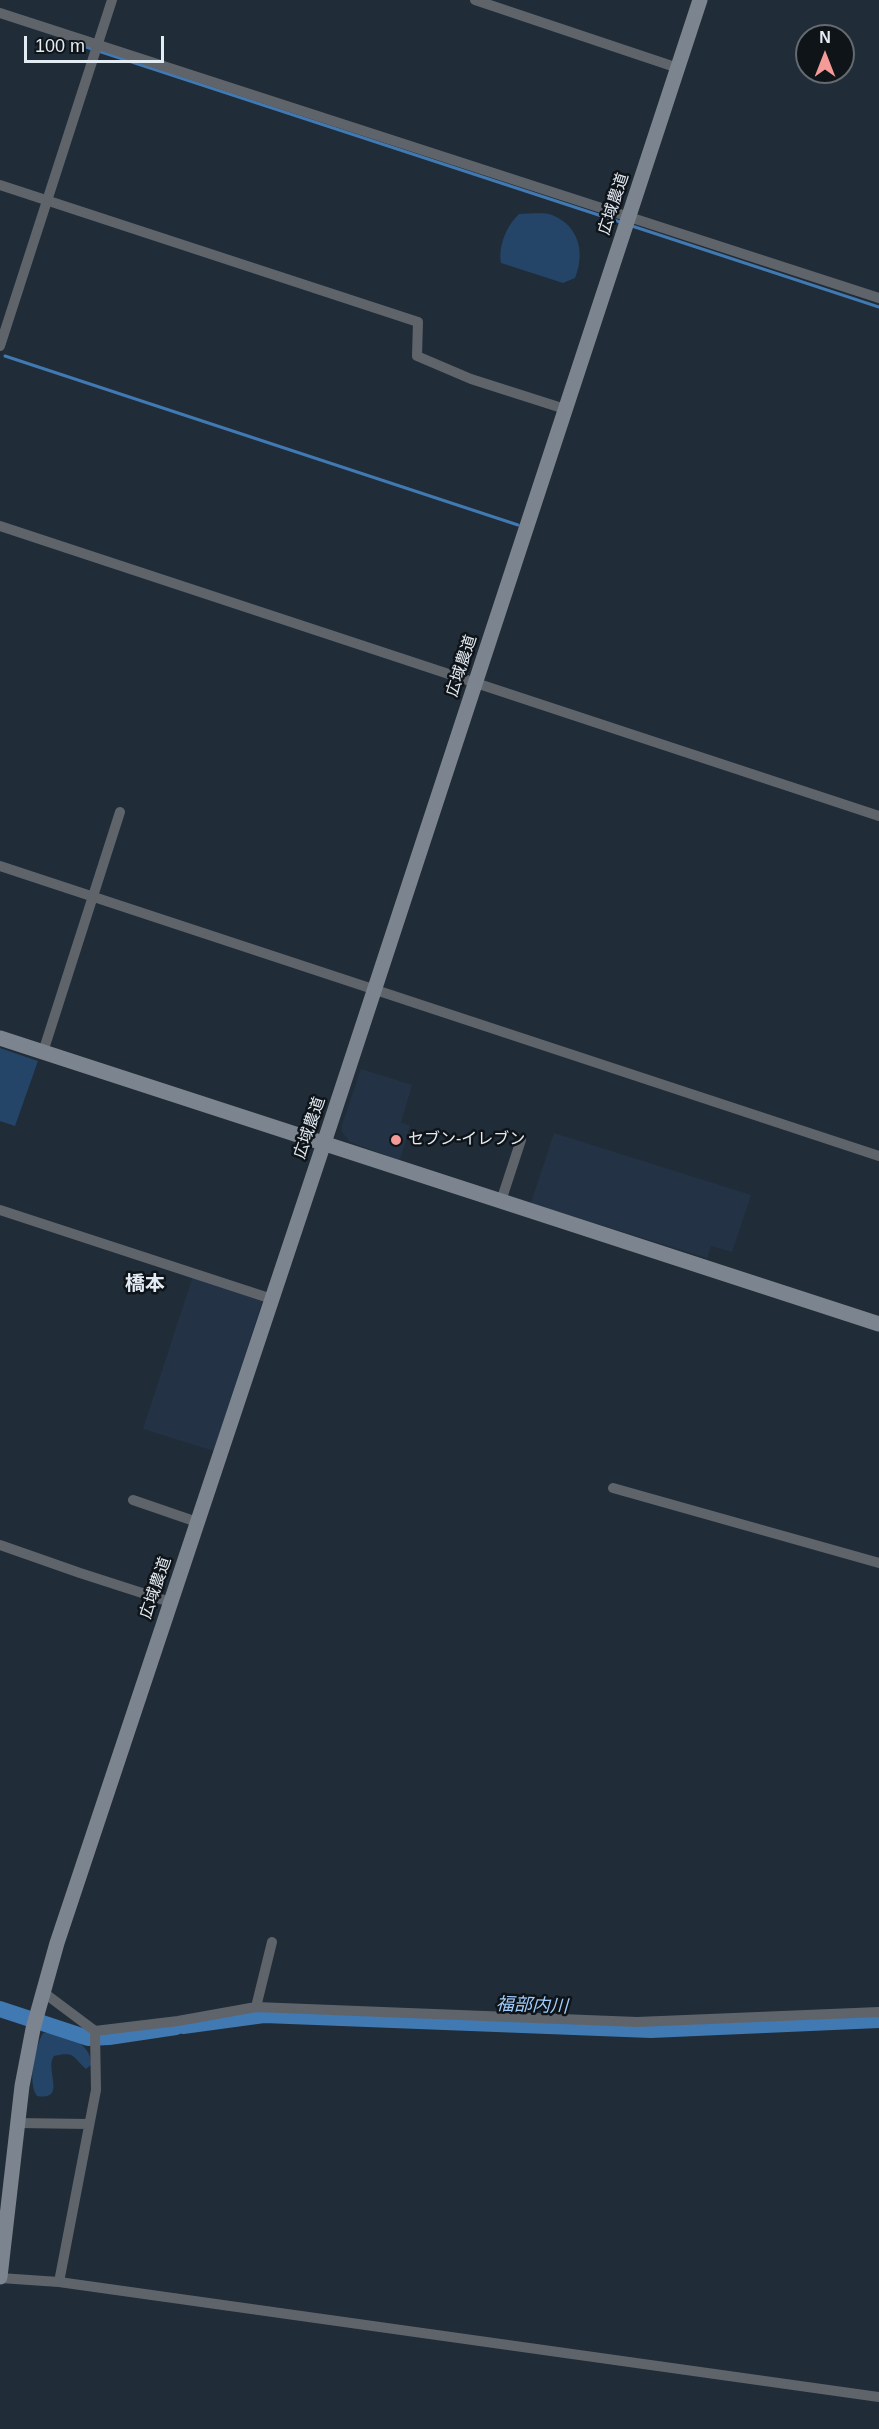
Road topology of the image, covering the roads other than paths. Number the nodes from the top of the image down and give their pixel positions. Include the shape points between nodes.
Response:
1 (112, 0) edge
2 (475, 0) edge
3 (700, 0) edge
4 (0, 13) edge
5 (96, 48) junction
6 (678, 68) junction
7 (0, 185) edge
8 (48, 201) junction
9 (628, 218) junction
10 (879, 298) edge
11 (0, 346) edge
12 (565, 409) junction
13 (0, 526) edge
14 (475, 683) junction
15 (120, 812) dead end
16 (879, 816) edge
17 (0, 866) edge
18 (93, 897) junction
19 (375, 990) junction
20 (0, 1038) edge
21 (44, 1053) junction
22 (521, 1140) dead end
23 (324, 1143) junction
24 (879, 1156) edge
25 (501, 1201) junction
26 (0, 1210) edge
27 (272, 1299) junction
28 (879, 1324) edge
29 (613, 1488) dead end
30 (133, 1500) dead end
31 (197, 1522) junction
32 (0, 1545) edge
33 (879, 1563) edge
34 (170, 1602) junction
35 (272, 1942) dead end
36 (43, 1992) junction
37 (256, 2007) junction
38 (879, 2012) edge
39 (95, 2035) junction
40 (16, 2123) junction
41 (89, 2124) junction
42 (0, 2278) edge
43 (59, 2282) junction
44 (879, 2397) edge

1 - 5 street
2 - 6 street
3 - 6 street, 広域農道
4 - 5 street
5 - 8 street
5 - 9 street
6 - 9 street, 広域農道
7 - 8 street
8 - 11 street
8 - 12 street via 418,322 417,356 471,379
9 - 10 street
9 - 12 street, 広域農道
12 - 14 street, 広域農道
13 - 14 street
14 - 16 street
14 - 19 street, 広域農道
15 - 18 street
17 - 18 street
18 - 19 street
18 - 21 street
19 - 23 street, 広域農道
19 - 24 street
20 - 21 street
21 - 23 street
22 - 25 street
23 - 25 street
23 - 27 street, 広域農道
25 - 28 street
26 - 27 street
27 - 31 street, 広域農道
29 - 33 street
30 - 31 street
31 - 34 street, 広域農道
32 - 34 street
34 - 36 street, 広域農道
35 - 37 street
36 - 39 street
36 - 40 street, 広域農道
37 - 38 street via 637,2022
37 - 39 street
39 - 41 street via 96,2090
40 - 41 street
40 - 42 street, 広域農道
41 - 43 street
42 - 43 street
43 - 44 street

